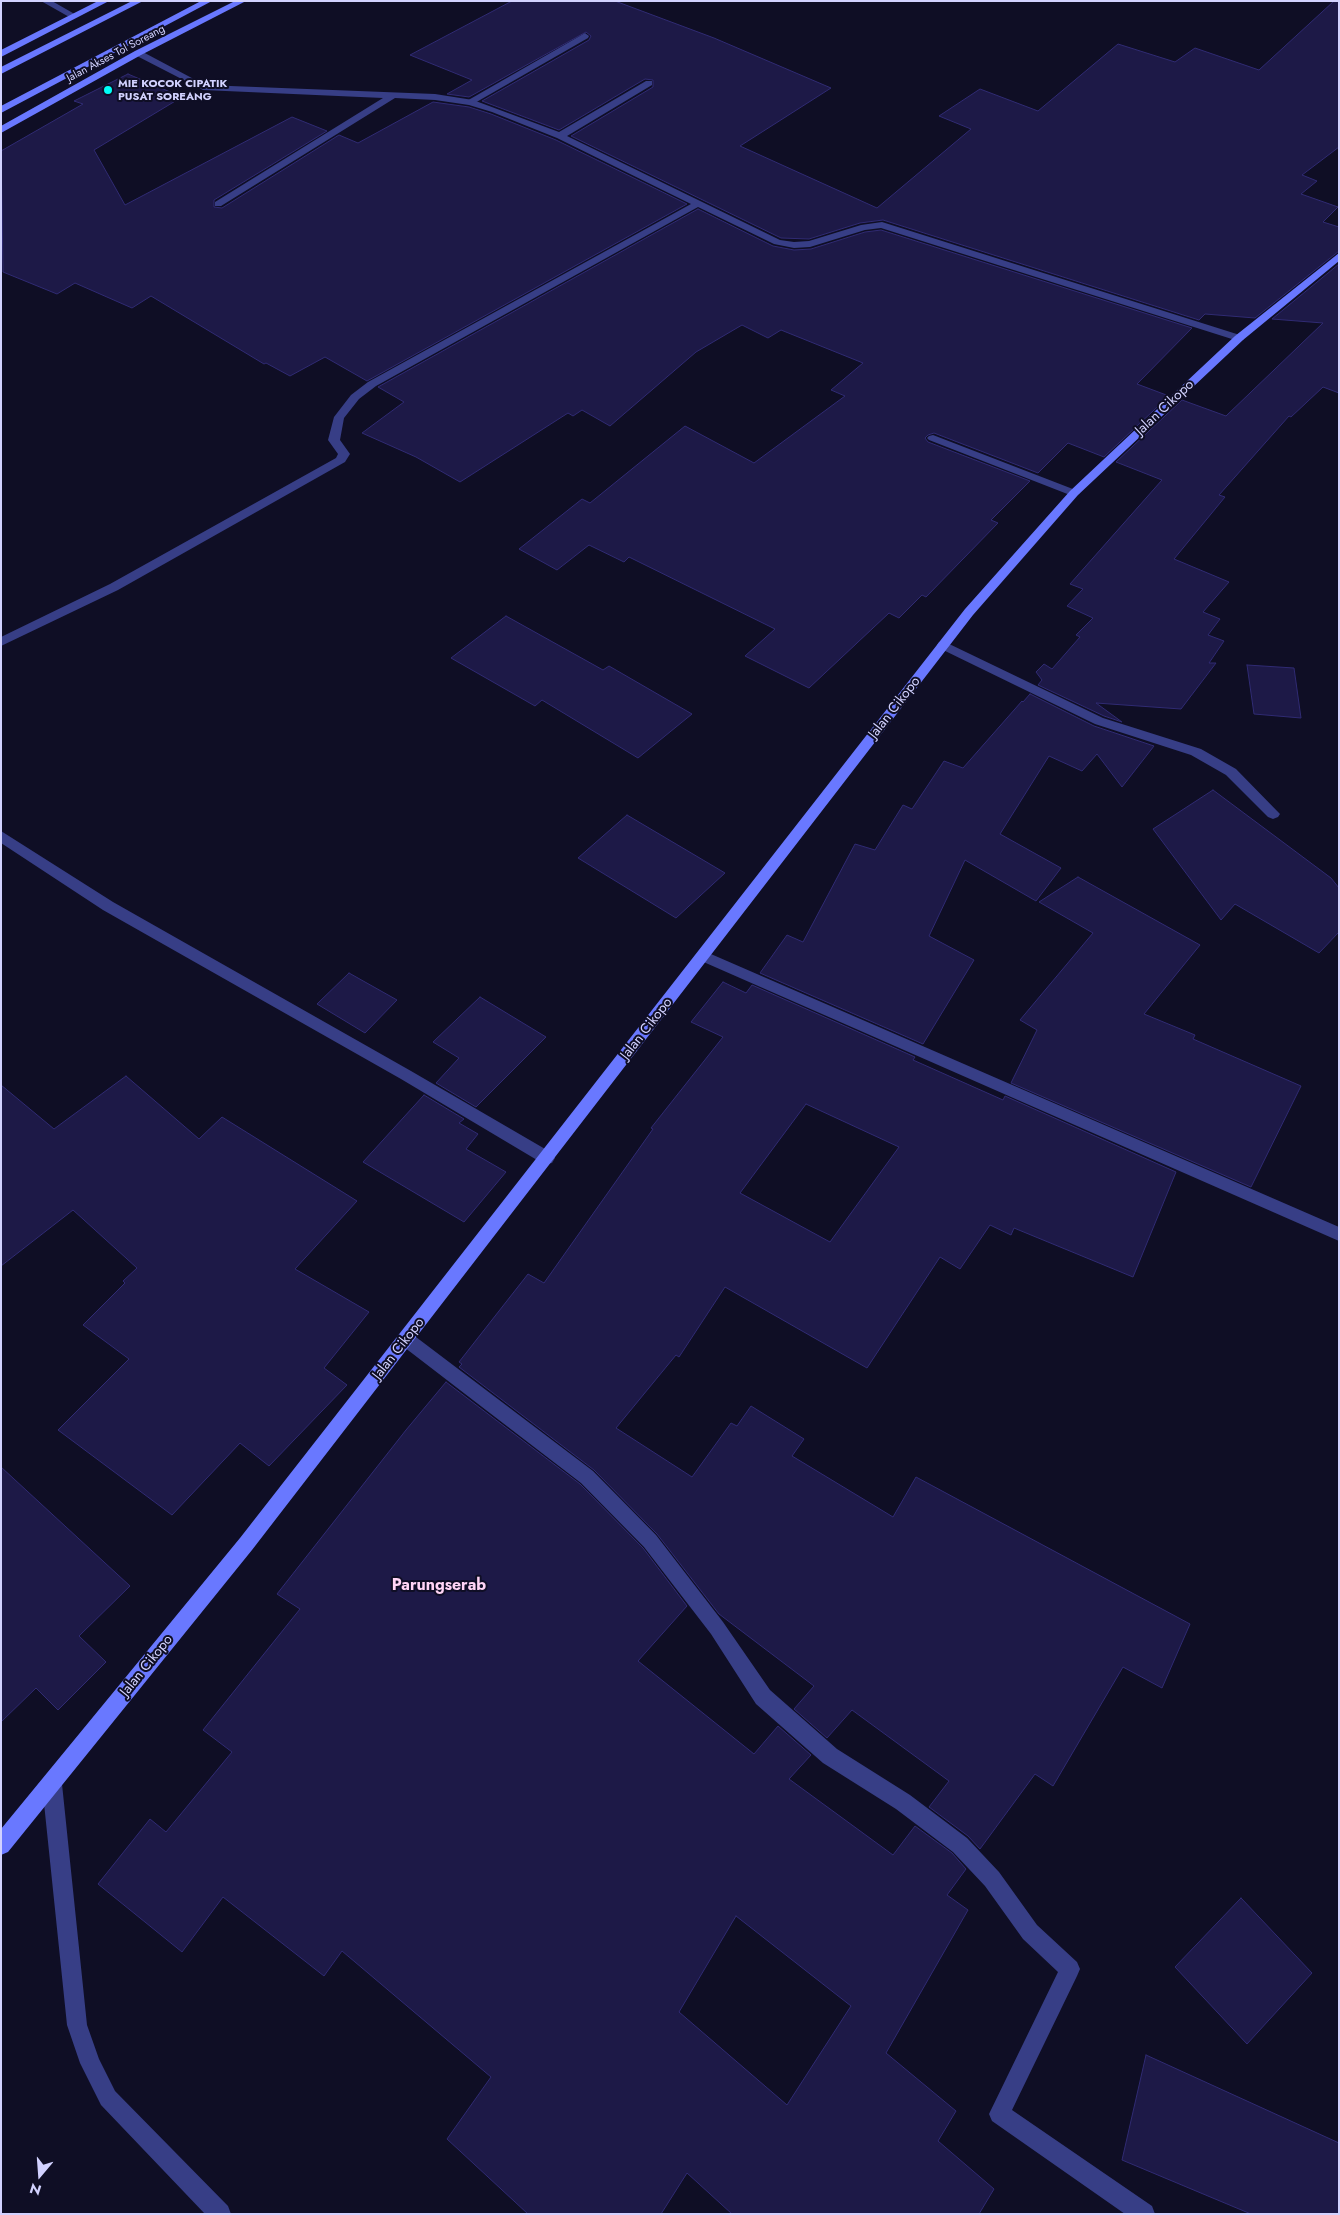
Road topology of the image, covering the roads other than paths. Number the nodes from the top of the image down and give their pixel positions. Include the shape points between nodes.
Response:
1 (45, 1) edge
2 (105, 1) edge
3 (139, 1) edge
4 (208, 1) edge
5 (242, 1) edge
6 (74, 16) junction
7 (585, 36) dead end
8 (138, 53) junction
9 (1, 54) edge
10 (1, 71) edge
11 (649, 83) dead end
12 (392, 96) junction
13 (470, 102) junction
14 (1, 110) edge
15 (1, 130) edge
16 (560, 136) junction
17 (699, 203) junction
18 (218, 204) dead end
19 (1339, 256) edge
20 (1240, 338) junction
21 (933, 438) dead end
22 (1074, 493) junction
23 (1, 642) edge
24 (943, 645) junction
25 (1273, 814) dead end
26 (1, 836) edge
27 (704, 956) junction
28 (547, 1158) junction
29 (1339, 1234) edge
30 (406, 1339) junction
31 (52, 1784) junction
32 (1, 1845) edge
33 (220, 2214) edge
34 (1144, 2214) edge

1 - 6 street
2 - 6 street
3 - 10 street
4 - 14 street, Jalan Akses Tol Soreang
5 - 8 street, Jalan Akses Tol Soreang
6 - 9 street
7 - 13 street
8 - 12 street via 203,87
8 - 15 street, Jalan Akses Tol Soreang
11 - 16 street
12 - 13 street
12 - 18 street
13 - 16 street
16 - 17 street
17 - 20 street via 777,242 794,245 810,244 864,227 882,225 900,229
17 - 23 street via 355,396 339,417 334,433 334,440 344,454 340,460 114,587
19 - 20 street, Jalan Cikopo
20 - 22 street, Jalan Cikopo
21 - 22 street
22 - 24 street, Jalan Cikopo
24 - 25 street via 1099,721 1196,752 1231,772
24 - 27 street, Jalan Cikopo
26 - 28 street via 108,906 406,1074
27 - 28 street, Jalan Cikopo
27 - 29 street
28 - 30 street, Jalan Cikopo
30 - 31 street, Jalan Cikopo
30 - 34 street via 587,1478 650,1540 717,1628 763,1697 830,1756 903,1802 960,1845 992,1879 1030,1932 1070,1969 1000,2114
31 - 32 street, Jalan Cikopo
31 - 33 street via 77,2025 90,2063 108,2098

